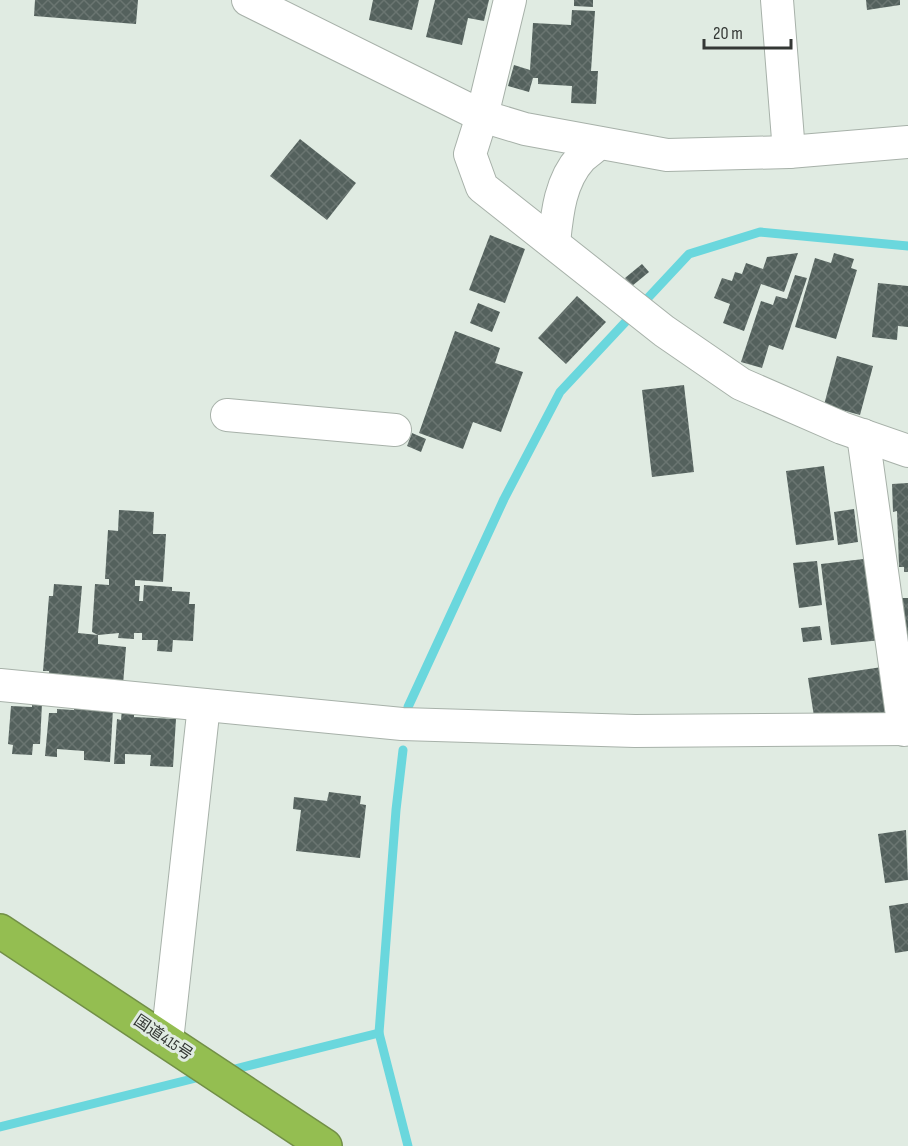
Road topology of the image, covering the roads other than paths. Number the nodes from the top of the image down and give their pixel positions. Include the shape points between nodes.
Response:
1 (248, 0) edge
2 (510, 0) edge
3 (777, 0) edge
4 (482, 117) junction
5 (908, 142) edge
6 (599, 143) junction
7 (789, 152) junction
8 (554, 243) junction
9 (227, 415) dead end
10 (395, 430) dead end
11 (862, 435) junction
12 (908, 451) edge
13 (0, 685) edge
14 (204, 705) junction
15 (906, 730) edge
16 (0, 931) edge
17 (167, 1041) junction
18 (325, 1146) edge

1 - 4 street
2 - 4 street
3 - 7 street
4 - 6 street
4 - 8 street via 470,154 482,187
5 - 7 street
6 - 7 street via 667,155
6 - 8 street via 580,159 562,194
8 - 11 street via 664,331 741,384
9 - 10 street
11 - 12 street
11 - 15 street
13 - 14 street
14 - 15 street via 402,724 635,731
14 - 17 street
16 - 17 highway, 国道415号
17 - 18 highway, 国道415号

